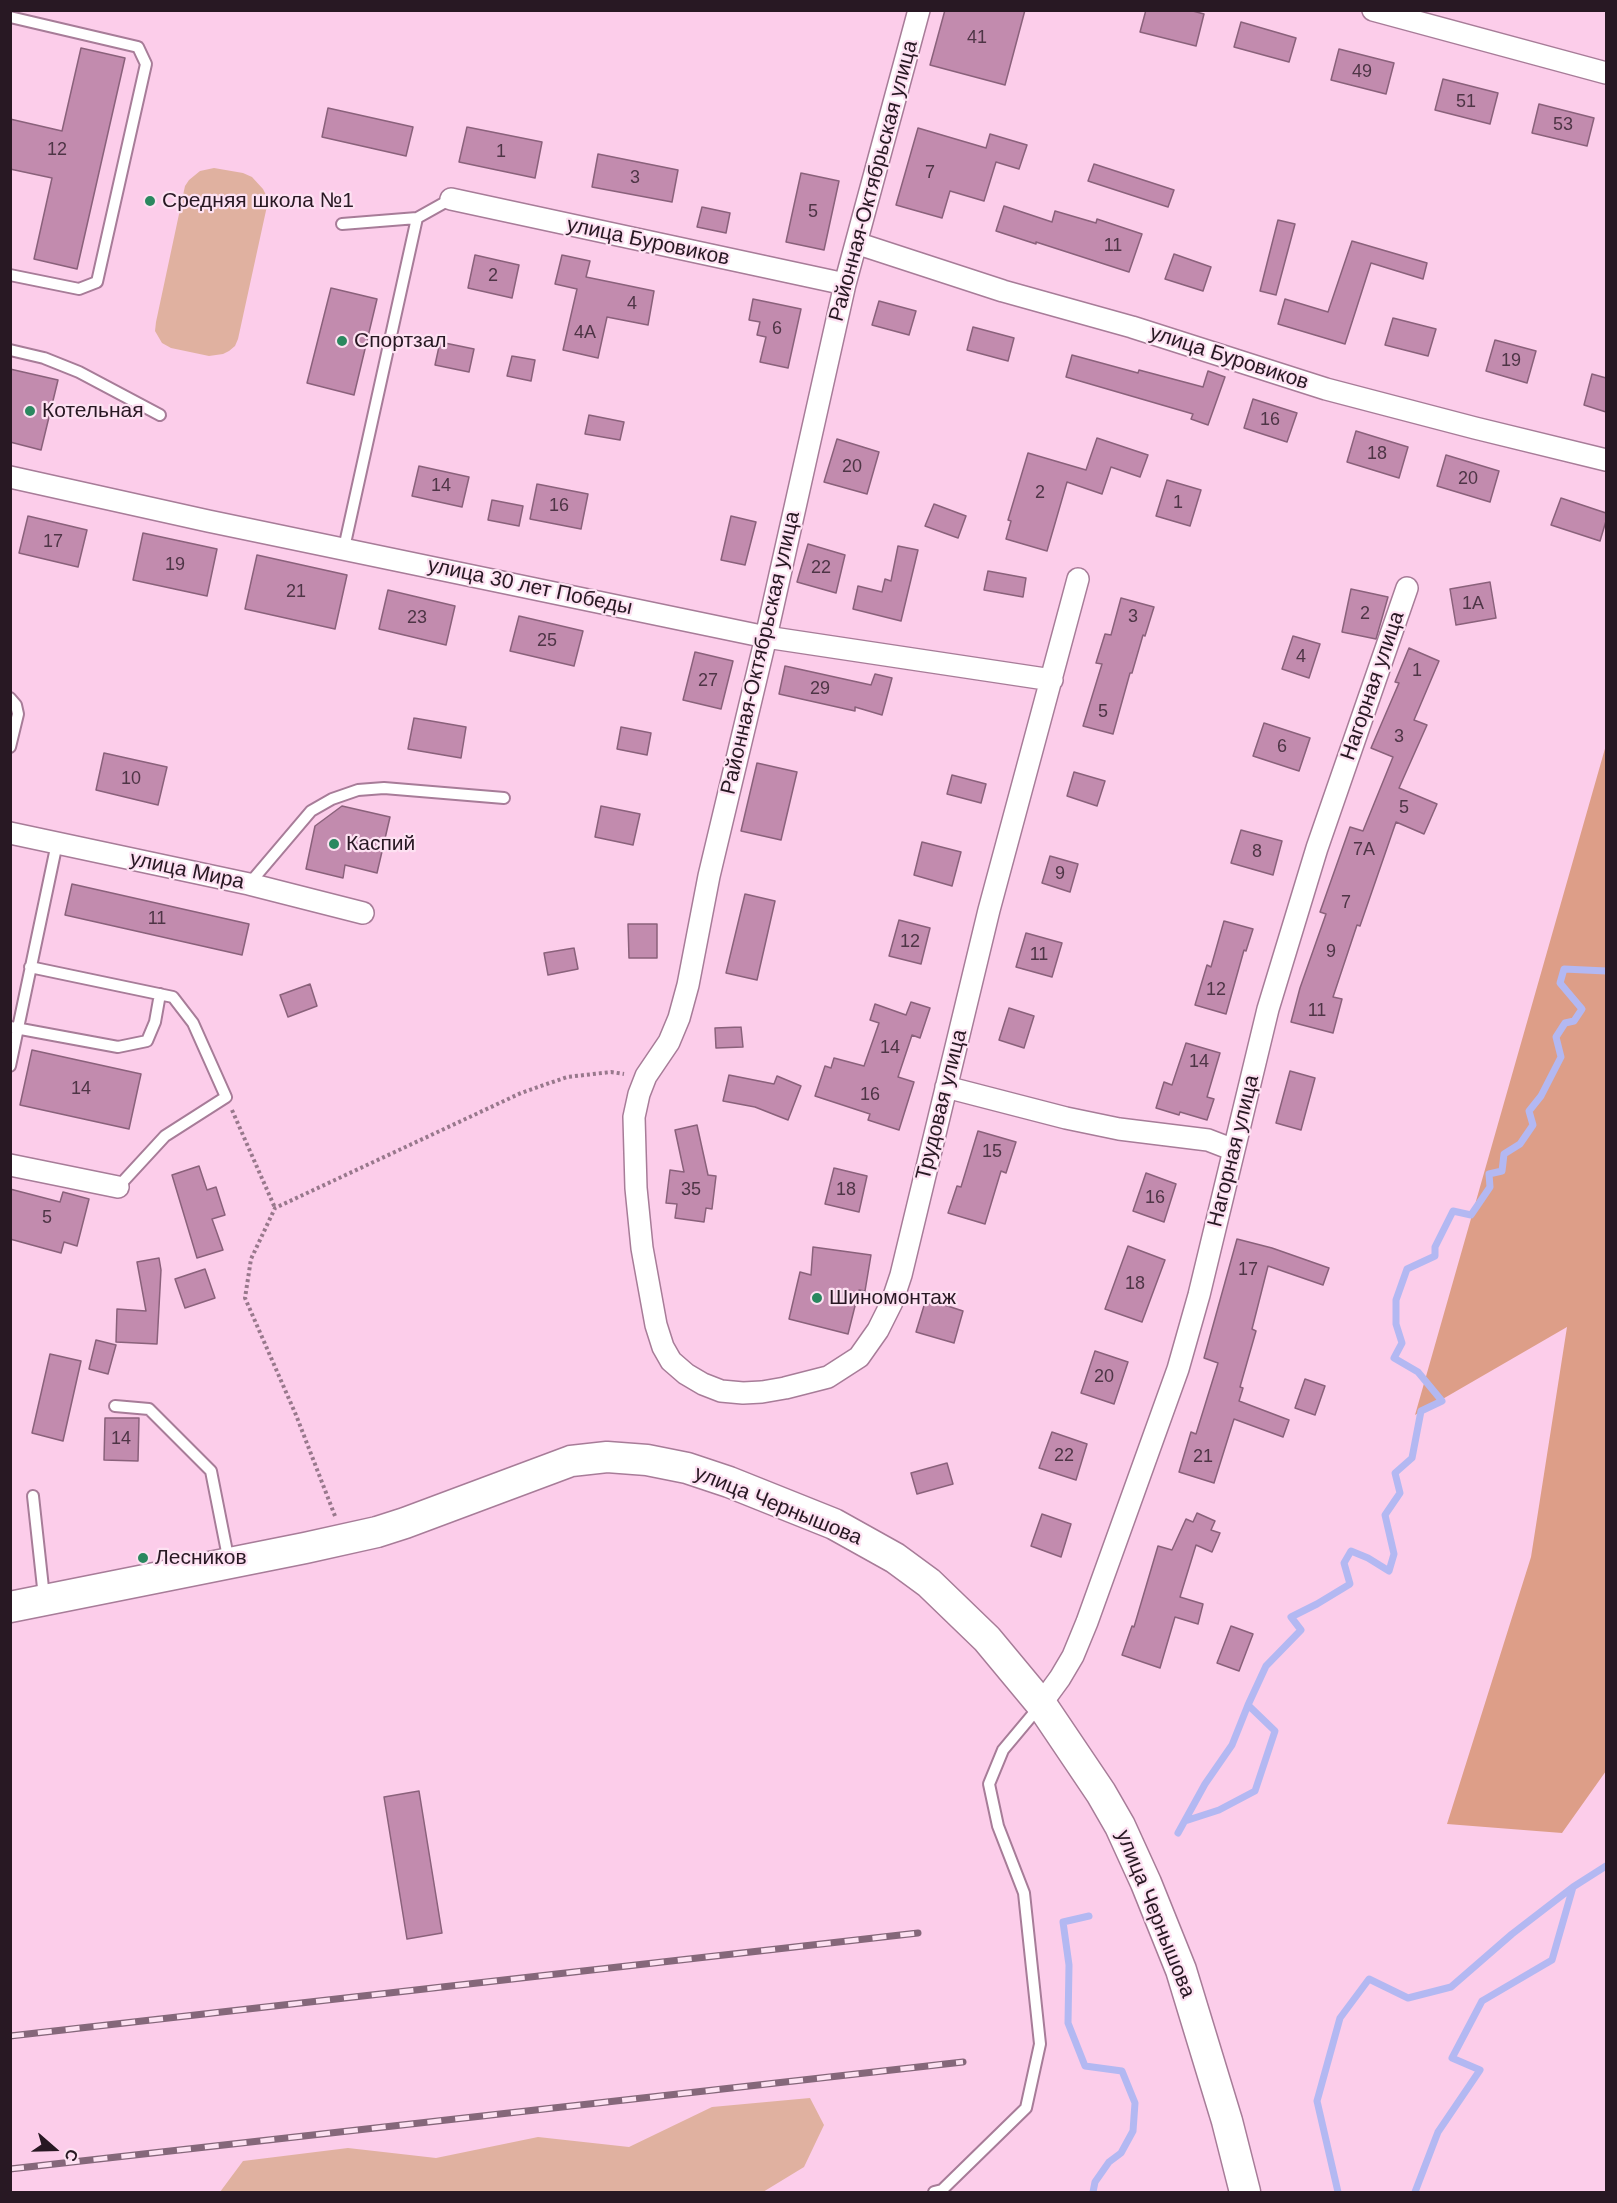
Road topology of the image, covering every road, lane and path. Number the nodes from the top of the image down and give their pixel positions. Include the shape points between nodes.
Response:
1 (919, 10) edge
2 (1373, 10) edge
3 (10, 17) edge
4 (1606, 73) edge
5 (451, 200) joint
6 (417, 218) junction
7 (342, 224) dead end
8 (856, 243) junction
9 (10, 275) edge
10 (845, 284) junction
11 (10, 350) edge
12 (160, 414) dead end
13 (1606, 460) edge
14 (10, 477) edge
15 (344, 548) junction
16 (1078, 579) dead end
17 (1407, 588) dead end
18 (766, 637) junction
19 (1052, 680) junction
20 (10, 698) edge
21 (10, 747) edge
22 (504, 798) dead end
23 (10, 833) edge
24 (57, 843) junction
25 (249, 884) junction
26 (363, 913) dead end
27 (30, 966) junction
28 (160, 994) junction
29 (14, 1028) edge
30 (10, 1066) edge
31 (646, 1076) junction
32 (946, 1087) junction
33 (226, 1097) junction
34 (1234, 1150) junction
35 (10, 1166) edge
36 (118, 1187) joint
37 (275, 1208) junction
38 (650, 1294) joint
39 (115, 1406) dead end
40 (33, 1496) dead end
41 (344, 1539) junction
42 (229, 1562) junction
43 (44, 1600) junction
44 (10, 1607) edge
45 (1041, 1704) junction
46 (934, 2193) edge
47 (1245, 2193) edge

1 - 8 street, Районная-Октябрьская улица
2 - 4 street
3 - 9 lane via 138,47 146,64 97,282 79,289
5 - 6 lane
5 - 10 street, улица Буровиков
6 - 7 lane
6 - 15 lane
8 - 10 street, Районная-Октябрьская улица
8 - 13 street, улица Буровиков via 1326,388
10 - 18 street, Районная-Октябрьская улица
11 - 12 lane via 79,372
14 - 15 street, улица 30 лет Победы
15 - 18 street, улица 30 лет Победы
16 - 19 street, Трудовая улица
17 - 34 street, Нагорная улица via 1317,848 1268,1009
18 - 19 street, улица 30 лет Победы
18 - 31 street, Районная-Октябрьская улица via 679,1018 669,1042
19 - 32 street, Трудовая улица
20 - 21 lane via 18,714
22 - 25 lane via 384,788 358,790 312,811
23 - 24 street, улица Мира
24 - 25 street, улица Мира
24 - 27 lane
25 - 26 street, улица Мира
27 - 28 lane
27 - 29 lane
28 - 29 lane via 147,1041 118,1047
28 - 33 lane via 173,997 193,1023
29 - 30 lane
31 - 37 path via 611,1072 567,1077 530,1090
31 - 38 street, Районная-Октябрьская улица via 634,1117 634,1152
32 - 34 street via 1066,1118 1208,1140
32 - 38 street, Трудовая улица via 892,1302 867,1347 852,1362 828,1377 785,1388 743,1393 703,1384 671,1361 656,1325
33 - 36 lane via 165,1136
33 - 37 path
34 - 45 street, Нагорная улица via 1178,1369 1087,1622 1073,1656
35 - 36 street
37 - 41 path via 251,1259 245,1298
39 - 42 lane via 149,1409 211,1471
40 - 43 lane
41 - 42 main road, улица Чернышова
41 - 45 main road, улица Чернышова via 405,1523 571,1461 607,1457 687,1468 834,1524 895,1558 929,1583 972,1624
42 - 43 main road, улица Чернышова
43 - 44 main road, улица Чернышова
45 - 46 lane via 1003,1750 989,1784 998,1826 1024,1893 1040,2044 1026,2108 942,2190
45 - 47 main road, улица Чернышова via 1101,1793 1146,1883 1188,1992

